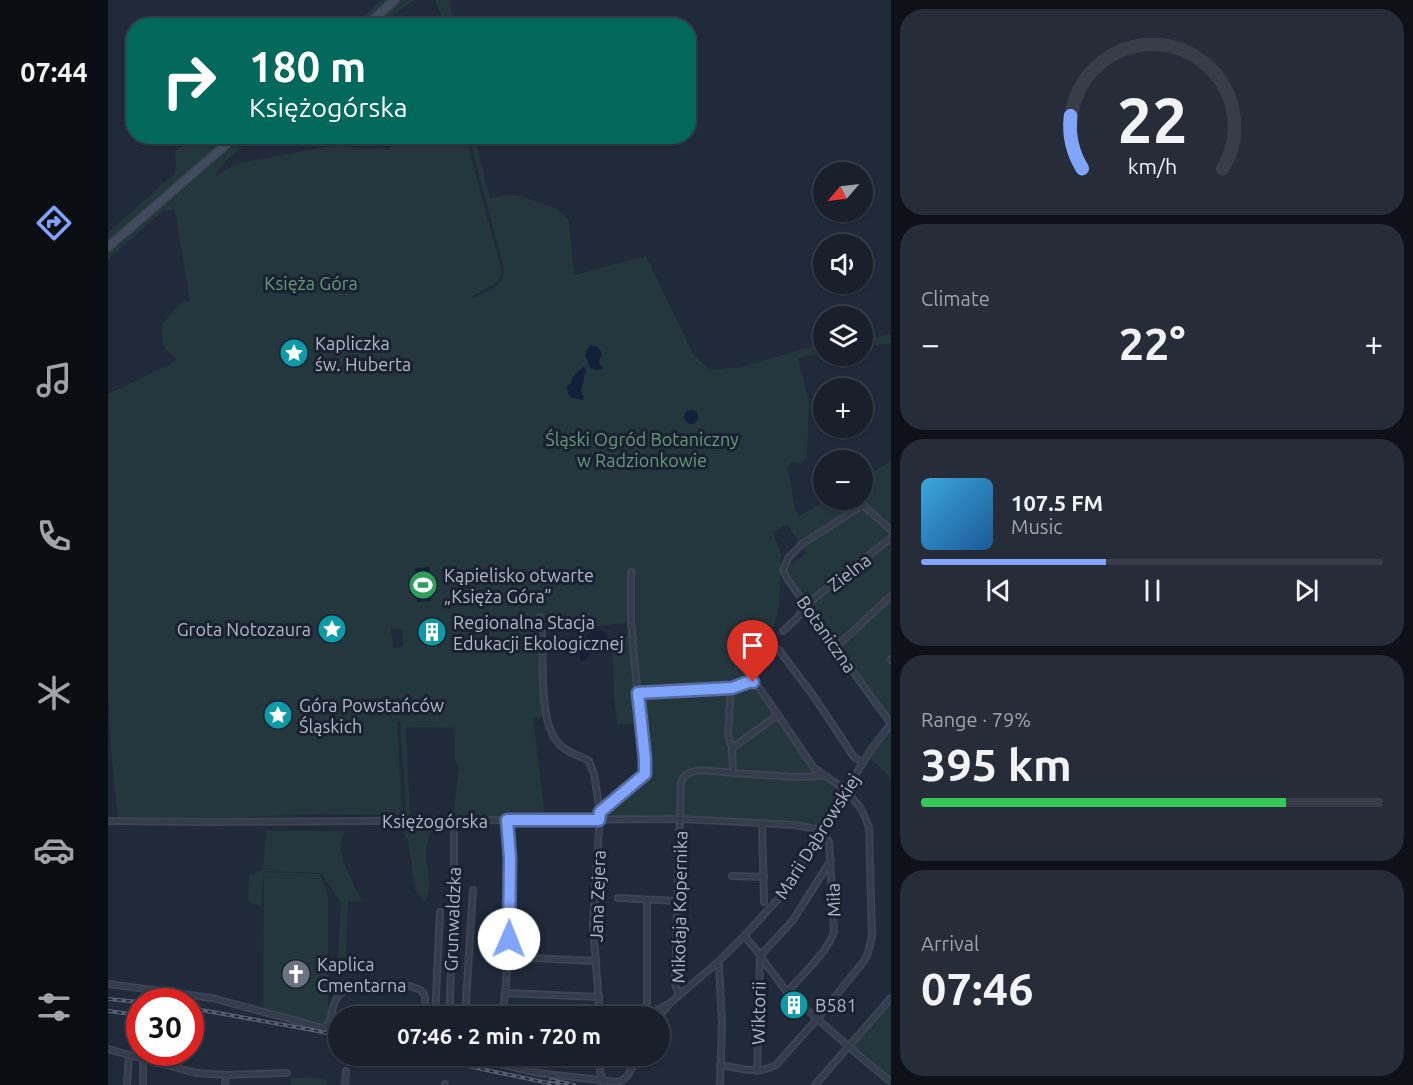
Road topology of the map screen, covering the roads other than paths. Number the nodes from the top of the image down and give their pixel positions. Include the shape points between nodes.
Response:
1 (395, 0) edge
2 (375, 18) edge
3 (227, 144) edge
4 (108, 247) edge
5 (855, 510) edge
6 (869, 510) edge
7 (891, 519) edge
8 (886, 525) junction
9 (891, 530) edge
10 (891, 538) edge
11 (631, 572) dead end
12 (891, 597) edge
13 (806, 605) junction
14 (540, 617) dead end
15 (783, 631) dead end
16 (836, 647) junction
17 (779, 650) dead end
18 (732, 688) junction
19 (638, 693) junction
20 (778, 715) junction
21 (891, 724) edge
22 (732, 748) junction
23 (863, 763) junction
24 (733, 773) junction
25 (824, 776) junction
26 (845, 791) junction
27 (600, 812) junction
28 (681, 819) junction
29 (454, 820) junction
30 (507, 820) junction
31 (599, 820) junction
32 (108, 821) edge
33 (762, 823) junction
34 (820, 832) junction
35 (831, 860) junction
36 (732, 876) dead end
37 (764, 877) junction
38 (473, 890) dead end
39 (618, 898) dead end
40 (647, 900) junction
41 (677, 901) junction
42 (764, 902) dead end
43 (440, 912) dead end
44 (744, 936) junction
45 (760, 956) junction
46 (508, 957) junction
47 (596, 961) junction
48 (718, 962) junction
49 (108, 984) edge
50 (787, 992) junction
51 (505, 993) junction
52 (679, 995) junction
53 (599, 997) junction
54 (891, 998) edge
55 (669, 1004) joint
56 (332, 1006) edge
57 (424, 1006) edge
58 (436, 1006) edge
59 (449, 1006) edge
60 (466, 1006) edge
61 (503, 1006) edge
62 (599, 1006) edge
63 (646, 1006) edge
64 (665, 1006) edge
65 (817, 1019) junction
66 (328, 1026) edge
67 (324, 1028) junction
68 (328, 1029) edge
69 (849, 1046) junction
70 (108, 1049) edge
71 (126, 1054) edge
72 (720, 1065) junction
73 (128, 1066) edge
74 (143, 1066) edge
75 (170, 1066) edge
76 (508, 1066) edge
77 (600, 1066) edge
78 (632, 1066) edge
79 (346, 1071) dead end
80 (757, 1071) junction
81 (287, 1073) dead end
82 (226, 1075) junction
83 (891, 1082) edge
84 (604, 1083) edge
85 (624, 1083) edge
86 (127, 1085) edge
87 (143, 1085) edge
88 (225, 1085) edge
89 (345, 1085) edge
90 (720, 1085) edge
91 (815, 1085) edge

1 - 2 main road
3 - 4 main road
5 - 13 street, Botaniczna via 802,544 789,557 783,570
6 - 8 street
7 - 8 street
8 - 9 street
10 - 13 street, Zielna
11 - 19 street
12 - 16 street
13 - 15 street, Zielna
13 - 16 street, Botaniczna
14 - 27 street, Jana Zejera via 549,727 562,747 589,761
16 - 21 street, Botaniczna
17 - 23 street via 854,757
18 - 19 street
18 - 20 street via 755,682
18 - 22 street via 728,734
19 - 27 street via 645,774
20 - 22 street
20 - 25 street via 814,768
21 - 23 street, Marii Dąbrowskiej
22 - 24 street
23 - 26 street, Marii Dąbrowskiej
24 - 25 street
24 - 28 street, Mikołaja Kopernika via 686,774 681,783
25 - 26 street
26 - 34 street, Marii Dąbrowskiej
26 - 65 street via 857,801 869,828 872,936 864,961
27 - 31 street, Jana Zejera
28 - 31 street, Księżogórska
28 - 33 street, Księżogórska
28 - 41 street, Mikołaja Kopernika
29 - 30 street, Księżogórska
29 - 32 street, Księżogórska
29 - 59 street, Grunwaldzka
30 - 31 street, Księżogórska
30 - 46 street
31 - 47 street, Jana Zejera via 592,925
33 - 34 street, Księżogórska via 795,825
33 - 37 street
34 - 35 street, Miła via 829,842
34 - 44 street, Marii Dąbrowskiej via 781,896
35 - 45 street via 793,920
35 - 50 street, Miła via 833,936
36 - 37 street
37 - 42 street
38 - 60 street
39 - 40 street
40 - 41 street
40 - 63 street
41 - 52 street, Mikołaja Kopernika via 675,984
43 - 58 street
44 - 45 street
44 - 48 street, Marii Dąbrowskiej
45 - 50 street
45 - 80 street, Wiktorii
46 - 47 street
46 - 51 street
47 - 53 street, Jana Zejera
48 - 52 street, Marii Dąbrowskiej
48 - 72 street
49 - 67 street via 212,998
50 - 65 street
51 - 53 street
51 - 61 street
52 - 55 street, Marii Dąbrowskiej
53 - 62 street, Jana Zejera
54 - 69 street
55 - 64 street
56 - 57 street via 352,987 405,984 423,992
65 - 69 street
65 - 80 street via 776,1065
66 - 67 street
67 - 68 street
69 - 83 street
69 - 91 street
70 - 71 street
72 - 80 street
72 - 90 street
73 - 86 street
74 - 87 street
75 - 82 street
76 - 84 street
77 - 84 street
78 - 85 street
79 - 89 street
81 - 82 street
82 - 88 street
84 - 85 street

